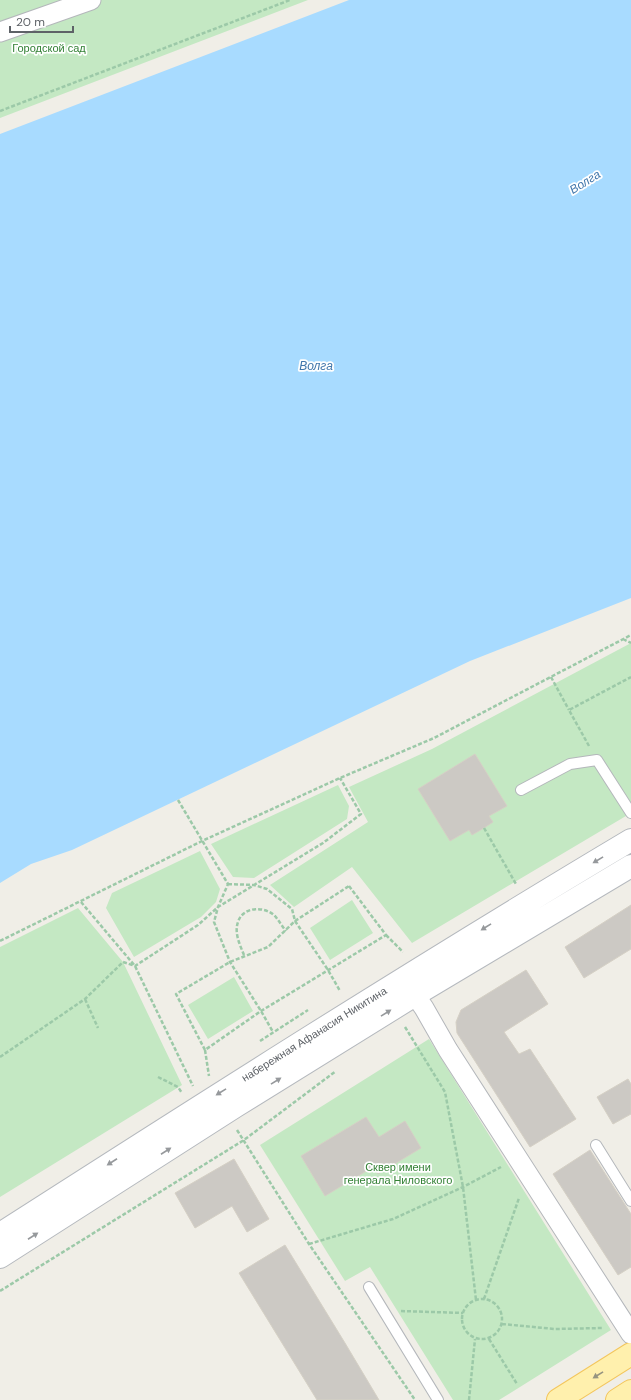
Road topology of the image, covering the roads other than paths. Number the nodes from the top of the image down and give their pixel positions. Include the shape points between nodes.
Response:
1 (91, 0) edge
2 (0, 32) edge
3 (521, 790) dead end
4 (631, 813) edge
5 (631, 840) edge
6 (631, 866) edge
7 (414, 994) junction
8 (222, 1103) junction
9 (596, 1145) dead end
10 (631, 1201) edge
11 (0, 1234) edge
12 (0, 1257) edge
13 (369, 1287) dead end
14 (631, 1334) edge
15 (631, 1354) edge
16 (631, 1391) edge
17 (438, 1400) edge
18 (558, 1400) edge
19 (617, 1400) edge

1 - 2 street
3 - 4 lane via 570,764 597,760
5 -> 7 main road, набережная Афанасия Никитина via 492,923
6 - 7 main road, набережная Афанасия Никитина
7 - 8 main road, набережная Афанасия Никитина
7 - 14 street via 522,1167
8 -> 11 main road, набережная Афанасия Никитина
12 -> 8 main road, набережная Афанасия Никитина
9 - 10 lane
13 - 17 lane
15 -> 18 main road
16 - 19 main road

